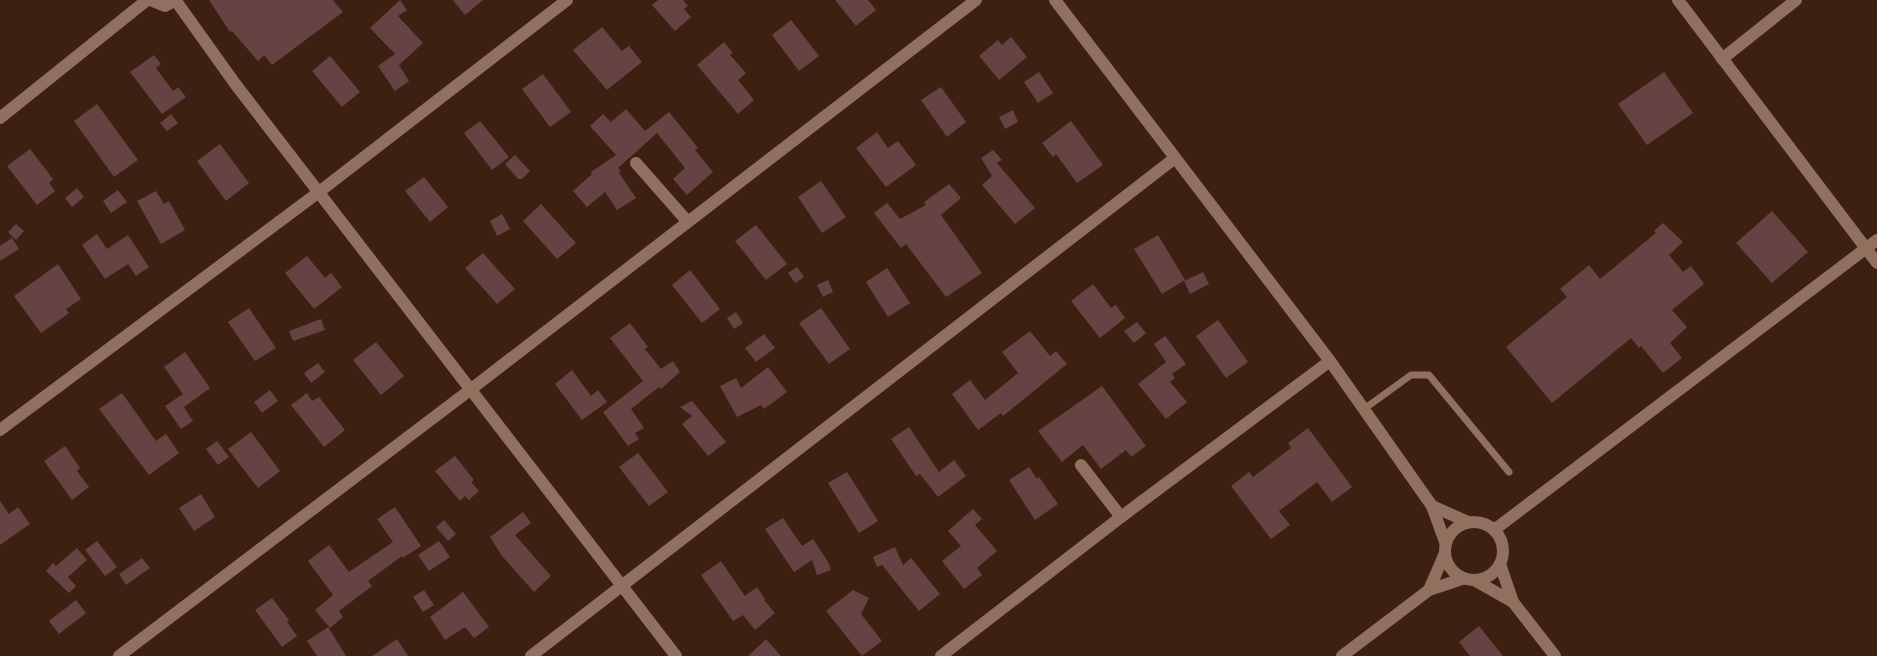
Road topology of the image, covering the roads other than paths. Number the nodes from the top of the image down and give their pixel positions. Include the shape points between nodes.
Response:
1 (149, 0) edge
2 (176, 0) edge
3 (567, 0) edge
4 (976, 0) edge
5 (1055, 0) edge
6 (1678, 0) edge
7 (1796, 0) edge
8 (1722, 59) junction
9 (0, 118) edge
10 (1175, 158) junction
11 (636, 163) dead end
12 (319, 192) junction
13 (687, 222) junction
14 (1877, 240) edge
15 (1866, 249) junction
16 (1877, 263) edge
17 (1330, 361) junction
18 (470, 390) junction
19 (1364, 409) junction
20 (0, 430) edge
21 (1081, 465) dead end
22 (1509, 472) dead end
23 (1432, 506) junction
24 (1122, 517) junction
25 (1468, 522) junction
26 (1494, 530) junction
27 (1445, 549) junction
28 (1500, 564) junction
29 (1462, 579) junction
30 (1476, 581) junction
31 (621, 585) junction
32 (1429, 590) junction
33 (1513, 602) junction
34 (118, 656) edge
35 (531, 656) edge
36 (676, 656) edge
37 (941, 656) edge
38 (1342, 656) edge
39 (1555, 656) edge

1 - 2 street via 165,6
1 - 9 street
2 - 12 street via 236,85
3 - 12 street
4 - 13 street
5 - 10 street
6 - 8 street
7 - 8 street
8 - 15 street
10 - 17 street
10 - 31 street
11 - 13 street
12 - 18 street
12 - 20 street
13 - 18 street
14 - 15 street
15 - 16 street
15 - 26 street
17 - 19 street
17 - 24 street
18 - 31 street
18 - 34 street
19 - 22 lane via 1411,375 1429,375
19 - 23 street
21 - 24 street
23 - 25 street
23 - 27 street
24 - 37 street
25 - 26 street via 1487,525
25 - 27 street via 1454,529
26 - 28 street via 1503,546
27 - 29 street via 1447,565
27 - 32 street
28 - 30 street via 1486,578
28 - 33 street
29 - 30 street
29 - 32 street
30 - 33 street
31 - 35 street
31 - 36 street
32 - 38 street
33 - 39 street

